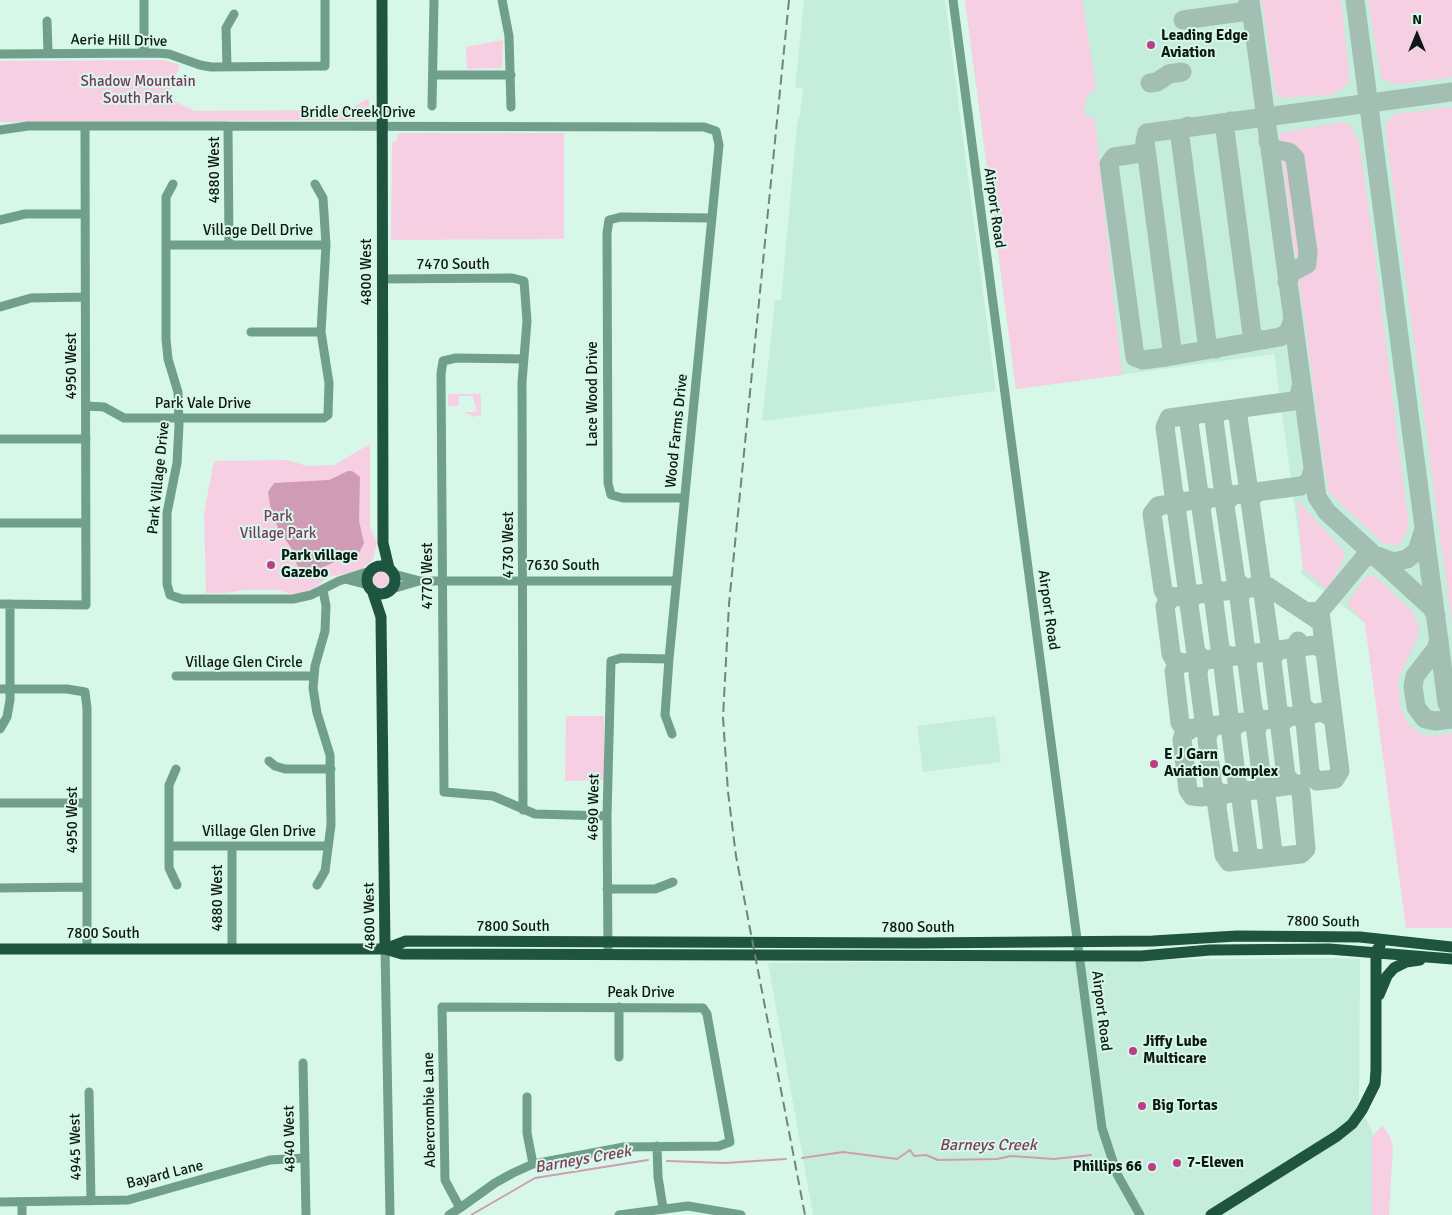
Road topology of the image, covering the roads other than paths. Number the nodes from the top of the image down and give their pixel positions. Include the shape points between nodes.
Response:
1 (144, 0) edge
2 (325, 0) edge
3 (382, 0) edge
4 (434, 0) edge
5 (502, 0) edge
6 (953, 0) edge
7 (234, 14) dead end
8 (48, 21) dead end
9 (48, 53) junction
10 (144, 53) junction
11 (0, 54) edge
12 (227, 67) junction
13 (433, 75) junction
14 (510, 75) junction
15 (432, 106) dead end
16 (511, 107) dead end
17 (84, 126) junction
18 (228, 126) junction
19 (382, 126) junction
20 (0, 130) edge
21 (716, 131) joint
22 (173, 184) dead end
23 (315, 184) dead end
24 (85, 214) junction
25 (712, 218) junction
26 (0, 220) edge
27 (166, 245) junction
28 (229, 245) junction
29 (326, 245) junction
30 (382, 279) junction
31 (524, 281) joint
32 (85, 297) junction
33 (0, 307) edge
34 (251, 332) dead end
35 (321, 332) junction
36 (523, 358) junction
37 (86, 406) junction
38 (179, 418) junction
39 (324, 418) joint
40 (0, 439) edge
41 (86, 439) junction
42 (684, 498) junction
43 (0, 523) edge
44 (86, 523) junction
45 (383, 543) junction
46 (372, 570) junction
47 (392, 571) junction
48 (345, 579) junction
49 (442, 580) junction
50 (523, 580) junction
51 (420, 581) junction
52 (676, 581) junction
53 (370, 588) junction
54 (323, 590) junction
55 (390, 591) junction
56 (0, 604) edge
57 (10, 604) junction
58 (381, 617) junction
59 (669, 659) junction
60 (176, 676) dead end
61 (313, 676) junction
62 (0, 689) edge
63 (11, 689) junction
64 (0, 729) edge
65 (672, 734) dead end
66 (269, 761) dead end
67 (176, 769) dead end
68 (331, 769) junction
69 (0, 803) edge
70 (86, 803) junction
71 (523, 810) junction
72 (607, 816) junction
73 (169, 846) junction
74 (232, 846) junction
75 (328, 846) junction
76 (673, 882) dead end
77 (177, 885) dead end
78 (318, 885) dead end
79 (0, 888) edge
80 (87, 888) junction
81 (607, 889) junction
82 (608, 941) junction
83 (1078, 941) junction
84 (1452, 947) edge
85 (0, 949) edge
86 (88, 949) junction
87 (232, 949) junction
88 (385, 949) junction
89 (1376, 951) junction
90 (608, 953) junction
91 (1079, 954) junction
92 (1436, 958) junction
93 (1452, 959) edge
94 (1377, 999) junction
95 (442, 1007) joint
96 (619, 1007) junction
97 (619, 1057) dead end
98 (303, 1064) dead end
99 (89, 1092) dead end
100 (527, 1097) dead end
101 (657, 1146) junction
102 (304, 1158) junction
103 (533, 1164) junction
104 (91, 1201) junction
105 (0, 1202) edge
106 (22, 1202) junction
107 (460, 1208) junction
108 (663, 1208) junction
109 (22, 1215) edge
110 (306, 1215) edge
111 (390, 1215) edge
112 (449, 1215) edge
113 (619, 1215) edge
114 (741, 1215) edge
115 (1140, 1215) edge
116 (1211, 1215) edge

1 - 10 street
2 - 12 street, Aerie Hill Drive via 325,66
3 - 19 main road, 4800 West
4 - 13 street
5 - 14 street via 509,36
6 - 83 street, Airport Road
7 - 12 street via 226,28
8 - 9 street
9 - 10 street, Aerie Hill Drive
9 - 11 street, Aerie Hill Drive
10 - 12 street, Aerie Hill Drive via 170,54 200,65
13 - 14 street
13 - 15 street
14 - 16 street
17 - 18 street, Bridle Creek Drive
17 - 20 street, Bridle Creek Drive via 28,126
17 - 24 street, 4950 West
18 - 19 street, Bridle Creek Drive
18 - 28 street, 4880 West
19 - 21 street, Bridle Creek Drive via 704,127
19 - 30 main road, 4800 West
21 - 25 street, Wood Farms Drive via 719,145
22 - 27 street, Park Village Drive via 166,197
23 - 29 street via 323,198
24 - 26 street via 24,214
24 - 32 street, 4950 West
25 - 42 street, Wood Farms Drive
25 - 42 street, Lace Wood Drive via 621,217 609,220 607,232 608,483 611,495 623,498
27 - 28 street, Village Dell Drive
27 - 38 street, Park Village Drive via 166,350 178,392
28 - 29 street, Village Dell Drive
29 - 35 street, Village Dell Drive
30 - 31 street, 7470 South via 512,278
30 - 45 main road, 4800 West
31 - 36 street, 4730 West via 527,322
32 - 33 street via 31,298
32 - 37 street, 4950 West
34 - 35 street
35 - 39 street, Village Dell Drive via 329,383 329,411
36 - 49 street, 4770 West via 456,358 443,361
36 - 50 street, 4730 West
37 - 38 street, Park Vale Drive via 104,407 124,418
37 - 41 street, 4950 West
38 - 39 street, Park Vale Drive
38 - 54 street, Park Village Drive via 177,463 166,513 170,595 182,599 293,599
40 - 41 street
41 - 44 street, 4950 West
42 - 52 street, Wood Farms Drive
43 - 44 street
44 - 57 street, 4950 West via 86,605
45 - 46 main road, 4800 West
45 - 47 main road, 4800 West
46 - 47 main road via 382,566
46 - 48 street, Park Village Drive
46 - 53 main road, 4800 West via 367,577
47 - 51 street, 7630 South
47 - 55 main road, 4800 West via 395,582
48 - 53 street
48 - 54 street, Park Village Drive
49 - 50 street, 7630 South
49 - 51 street, 7630 South
49 - 71 street, 4770 West via 444,792 492,796
50 - 52 street, 7630 South
50 - 71 street, 4730 West
51 - 55 street, 7630 South
52 - 59 street, Wood Farms Drive
53 - 55 main road via 380,594
53 - 58 main road, 4800 West
54 - 61 street, Village Glen Drive via 325,631
55 - 58 main road, 4800 West
56 - 57 street
57 - 63 street
58 - 88 main road, 4800 West
59 - 65 street, Wood Farms Drive via 665,715
59 - 72 street, 4690 West via 621,658 611,661
60 - 61 street, Village Glen Circle
61 - 68 street, Village Glen Drive via 314,700 329,746
62 - 63 street
63 - 64 street via 9,709
63 - 70 street, 4950 West via 85,692
66 - 68 street via 286,769
67 - 73 street via 169,785
68 - 75 street, Village Glen Drive
69 - 70 street
70 - 80 street, 4950 West
71 - 72 street via 544,815
72 - 81 street, 4690 West
73 - 74 street, Village Glen Drive
73 - 77 street via 169,868
74 - 75 street, Village Glen Drive
74 - 87 street, 4880 West
75 - 78 street
76 - 81 street via 655,889
79 - 80 street
80 - 86 street, 4950 West
81 - 82 street, 4690 West
82 - 83 main road, 7800 South
82 - 88 main road, 7800 South via 406,941
82 - 90 street, 4690 West
83 - 84 main road, 7800 South via 1237,936 1360,937
83 - 91 street, Airport Road
84 - 89 main road via 1385,945
85 - 86 main road, 7800 South
86 - 87 main road, 7800 South
87 - 88 main road, 7800 South
88 - 90 main road, 7800 South via 402,954
88 - 111 street, 4800 West
89 - 91 main road, 7800 South via 1262,949 1141,956
89 - 92 main road, 7800 South
89 - 94 main road
90 - 91 main road, 7800 South
91 - 115 street, Airport Road via 1104,1138 1116,1174
92 - 93 main road, 7800 South
92 - 94 main road via 1406,962 1394,968
94 - 116 main road via 1375,1084 1359,1115 1321,1147
95 - 96 street, Peak Drive
95 - 107 street, Abercrombie Lane via 445,1180
96 - 97 street
96 - 101 street, Peak Drive via 703,1008 707,1014 730,1142 719,1146
98 - 102 street, 4840 West
99 - 104 street, 4945 West
100 - 103 street
101 - 103 street via 624,1147
101 - 108 street
102 - 104 street, Bayard Lane via 270,1160 148,1196
102 - 110 street, 4840 West
103 - 107 street via 501,1180
104 - 106 street, Bayard Lane
105 - 106 street, Bayard Lane
106 - 109 street
107 - 112 street
108 - 113 street
108 - 114 street via 688,1206

